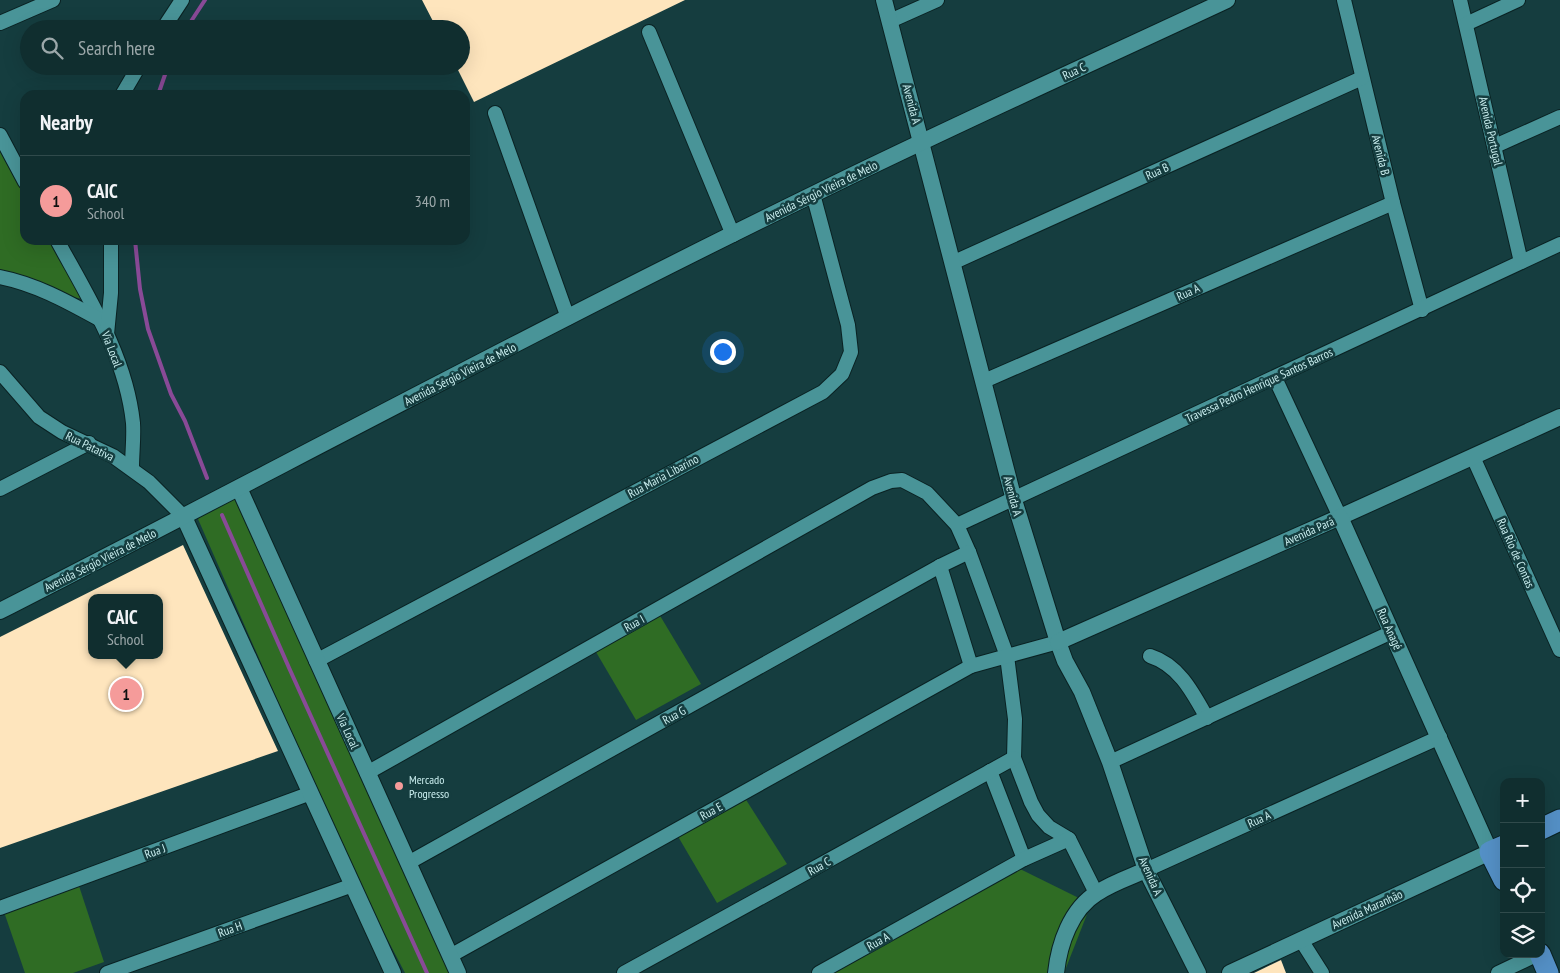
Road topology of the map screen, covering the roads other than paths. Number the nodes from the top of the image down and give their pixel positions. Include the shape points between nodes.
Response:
1 (53, 0) edge
2 (182, 0) edge
3 (884, 0) edge
4 (937, 0) edge
5 (1227, 0) edge
6 (1344, 0) edge
7 (1460, 0) edge
8 (1518, 0) edge
9 (169, 20) edge
10 (890, 21) junction
11 (0, 23) edge
12 (1466, 24) junction
13 (649, 32) dead end
14 (134, 75) edge
15 (1362, 78) junction
16 (125, 90) edge
17 (495, 114) dead end
18 (1560, 116) edge
19 (0, 135) edge
20 (921, 142) junction
21 (1495, 146) junction
22 (20, 173) edge
23 (813, 194) junction
24 (1393, 203) junction
25 (733, 235) junction
26 (1560, 244) edge
27 (60, 245) edge
28 (111, 245) edge
29 (1521, 262) junction
30 (952, 263) junction
31 (0, 277) edge
32 (1422, 310) junction
33 (568, 318) junction
34 (99, 319) junction
35 (108, 334) junction
36 (0, 372) edge
37 (1276, 378) junction
38 (984, 381) junction
39 (1560, 417) edge
40 (89, 444) junction
41 (1473, 457) junction
42 (132, 468) junction
43 (239, 488) junction
44 (0, 489) edge
45 (1014, 500) junction
46 (184, 517) junction
47 (1340, 517) junction
48 (958, 526) junction
49 (969, 552) junction
50 (940, 566) junction
51 (0, 611) edge
52 (1392, 632) junction
53 (1058, 642) junction
54 (1560, 650) edge
55 (1007, 656) junction
56 (1150, 656) dead end
57 (316, 661) junction
58 (971, 666) junction
59 (1207, 718) junction
60 (1440, 737) junction
61 (1014, 758) junction
62 (1110, 762) junction
63 (990, 771) junction
64 (368, 773) junction
65 (310, 794) junction
66 (1560, 820) edge
67 (1545, 827) edge
68 (1068, 838) junction
69 (1497, 849) edge
70 (1024, 860) junction
71 (408, 863) junction
72 (1501, 868) edge
73 (1146, 870) junction
74 (353, 885) junction
75 (1096, 893) junction
76 (0, 908) edge
77 (1300, 940) junction
78 (450, 956) junction
79 (1530, 958) edge
80 (1541, 958) edge
81 (107, 973) edge
82 (393, 973) edge
83 (458, 973) edge
84 (624, 973) edge
85 (819, 973) edge
86 (1056, 973) edge
87 (1198, 973) edge
88 (1230, 973) edge
89 (1322, 973) edge
90 (1498, 973) edge
91 (1548, 973) edge

1 - 11 street
2 - 9 street
3 - 10 street, Avenida A
4 - 10 street
5 - 20 street, Rua C
6 - 15 street, Avenida B
7 - 12 street, Avenida Portugal
8 - 12 street
10 - 20 street, Avenida A
12 - 21 street, Avenida Portugal
13 - 25 street
14 - 16 street
15 - 24 street, Avenida B
15 - 30 street, Rua B
17 - 33 street
18 - 21 street
19 - 22 street
20 - 23 street, Avenida Sérgio Vieira de Melo
20 - 30 street, Avenida A
21 - 29 street, Avenida Portugal
23 - 25 street, Avenida Sérgio Vieira de Melo
23 - 57 street, Rua Maria Libarino via 848,326 851,352 842,374 823,392
24 - 32 street, Avenida B
24 - 38 street, Rua A
25 - 33 street, Avenida Sérgio Vieira de Melo
26 - 29 street, Travessa Pedro Henrique Santos Barros
27 - 34 street, Via Local
28 - 35 street
29 - 32 street, Travessa Pedro Henrique Santos Barros
30 - 38 street, Avenida A
31 - 34 street via 21,281
32 - 37 street, Travessa Pedro Henrique Santos Barros
33 - 43 street, Avenida Sérgio Vieira de Melo
34 - 35 street, Via Local
35 - 42 street, Via Local via 130,407
36 - 40 street, Rua Patativa via 39,417
37 - 45 street, Travessa Pedro Henrique Santos Barros
37 - 47 street, Rua Anagé
38 - 45 street, Avenida A
39 - 41 street, Avenida Pará
40 - 42 street, Rua Patativa
40 - 44 street
41 - 47 street, Avenida Pará
41 - 54 street, Rua Rio de Contas
42 - 46 street, Rua Patativa
43 - 46 street, Avenida Sérgio Vieira de Melo
43 - 57 street, Via Local
45 - 48 street, Travessa Pedro Henrique Santos Barros
45 - 53 street, Avenida A
46 - 51 street, Avenida Sérgio Vieira de Melo
46 - 65 street
47 - 52 street, Rua Anagé
47 - 53 street, Avenida Pará
48 - 49 street
48 - 64 street, Rua I via 927,493 902,480 872,488
49 - 50 street, Rua G
49 - 55 street
50 - 58 street
50 - 71 street, Rua G
52 - 59 street
52 - 60 street, Rua Anagé
53 - 55 street, Rua E
53 - 62 street, Avenida A
55 - 58 street, Rua E
55 - 61 street via 1015,719
56 - 59 street via 1170,666 1191,690
57 - 64 street, Via Local
58 - 78 street, Rua E
59 - 62 street
60 - 69 street, Rua Anagé
60 - 73 street, Rua A
61 - 63 street, Rua C
61 - 68 street via 1038,815 1049,827
62 - 73 street, Avenida A
63 - 70 street
63 - 84 street, Rua C
64 - 71 street, Via Local
65 - 74 street
65 - 76 street, Rua J
66 - 67 main road
68 - 70 street, Rua A
68 - 75 street
69 - 72 main road, Rua Anagé
69 - 77 street, Avenida Maranhão
70 - 85 street, Rua A
71 - 78 street, Via Local
73 - 75 street, Rua A
73 - 87 street, Avenida A
74 - 81 street, Rua H
74 - 82 street
75 - 86 street, Rua A via 1082,905 1063,940
77 - 88 street, Avenida Maranhão
77 - 89 street
78 - 83 street, Via Local
79 - 90 street
80 - 91 main road

